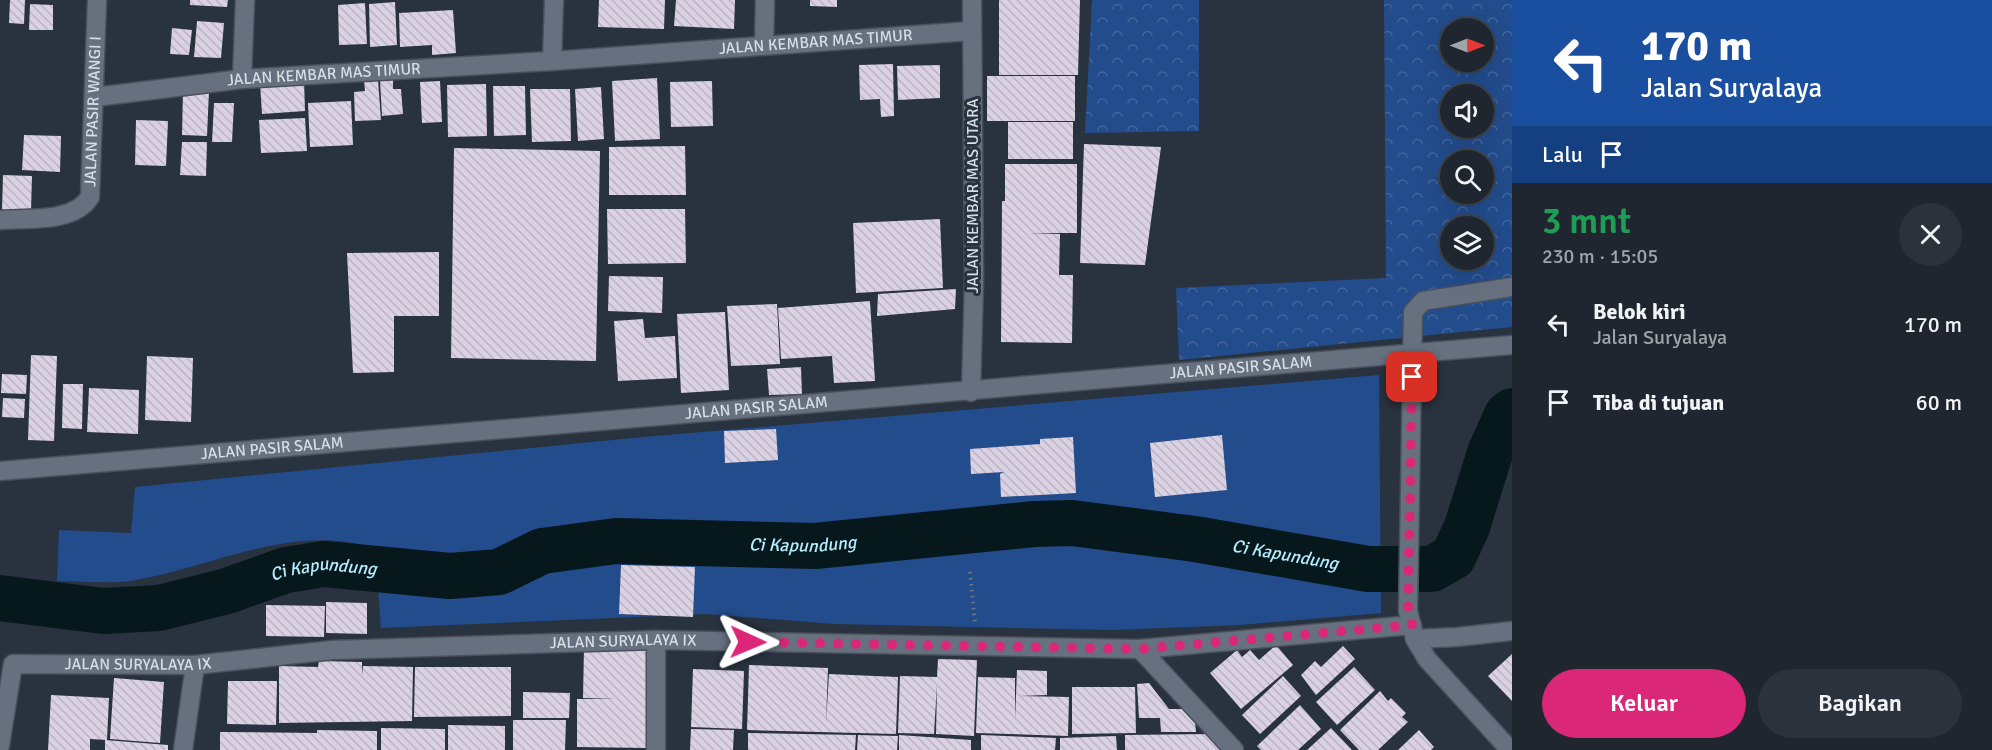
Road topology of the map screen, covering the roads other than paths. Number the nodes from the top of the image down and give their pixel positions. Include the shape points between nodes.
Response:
1 (97, 0) edge
2 (245, 0) edge
3 (554, 0) edge
4 (765, 0) edge
5 (972, 0) edge
6 (971, 31) junction
7 (765, 45) junction
8 (552, 61) junction
9 (242, 79) junction
10 (95, 97) junction
11 (0, 220) edge
12 (1512, 287) edge
13 (1512, 345) edge
14 (1413, 353) junction
15 (971, 392) junction
16 (0, 471) edge
17 (1412, 625) junction
18 (1512, 631) edge
19 (656, 640) junction
20 (1140, 649) junction
21 (195, 665) junction
22 (0, 745) edge
23 (183, 750) edge
24 (656, 750) edge
25 (1234, 750) edge
26 (1510, 750) edge

1 - 10 street, JALAN PASIR WANGI I
2 - 9 street
3 - 8 street
4 - 7 street
5 - 6 street, JALAN KEMBAR MAS UTARA
6 - 7 street, JALAN KEMBAR MAS TIMUR
6 - 15 street, JALAN KEMBAR MAS UTARA
7 - 8 street, JALAN KEMBAR MAS TIMUR
8 - 9 street, JALAN KEMBAR MAS TIMUR
9 - 10 street, JALAN KEMBAR MAS TIMUR
10 - 11 street, JALAN PASIR WANGI I via 90,197 84,207 68,215
12 - 14 street via 1417,304 1413,312
13 - 14 street, JALAN PASIR SALAM
14 - 15 street, JALAN PASIR SALAM
14 - 17 street via 1409,496
15 - 16 street, JALAN PASIR SALAM
17 - 18 street, JALAN SURYALAYA IX via 1457,637
17 - 20 street, JALAN SURYALAYA IX
17 - 26 street via 1428,658
19 - 20 street, JALAN SURYALAYA IX
19 - 21 street, JALAN SURYALAYA IX via 333,650
19 - 24 street
20 - 25 street
21 - 22 street, JALAN SURYALAYA IX via 13,664
21 - 23 street

